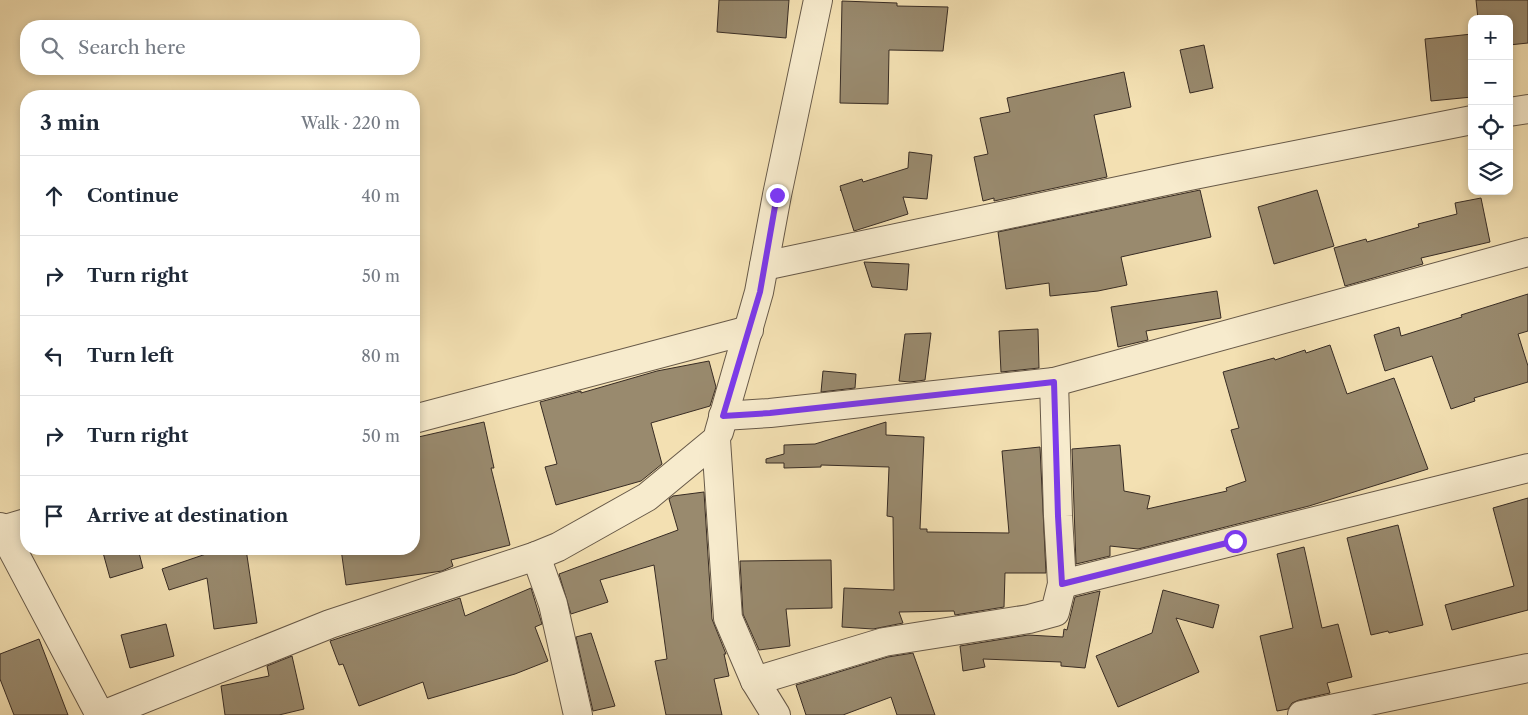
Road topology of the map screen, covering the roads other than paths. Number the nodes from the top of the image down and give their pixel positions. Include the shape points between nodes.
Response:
1 (818, 0) edge
2 (1528, 109) edge
3 (1513, 111) edge
4 (1468, 121) edge
5 (1528, 252) edge
6 (764, 266) junction
7 (749, 330) junction
8 (1054, 382) junction
9 (420, 417) edge
10 (720, 428) junction
11 (1528, 468) edge
12 (9, 527) edge
13 (20, 549) edge
14 (23, 555) edge
15 (536, 556) junction
16 (1062, 584) junction
17 (1528, 668) edge
18 (755, 681) junction
19 (102, 715) edge
20 (578, 715) edge
21 (776, 715) edge
22 (1302, 715) edge

1 - 6 street
2 - 3 street
4 - 6 street
5 - 8 street
6 - 7 street
7 - 9 street
7 - 10 street
8 - 10 street via 780,412
8 - 16 street
10 - 15 street via 647,497
10 - 18 street via 728,618
11 - 16 street
12 - 13 street
14 - 19 street
15 - 19 street via 330,624
15 - 20 street via 553,604
16 - 18 street via 1055,612 884,642
17 - 22 street
18 - 21 street

